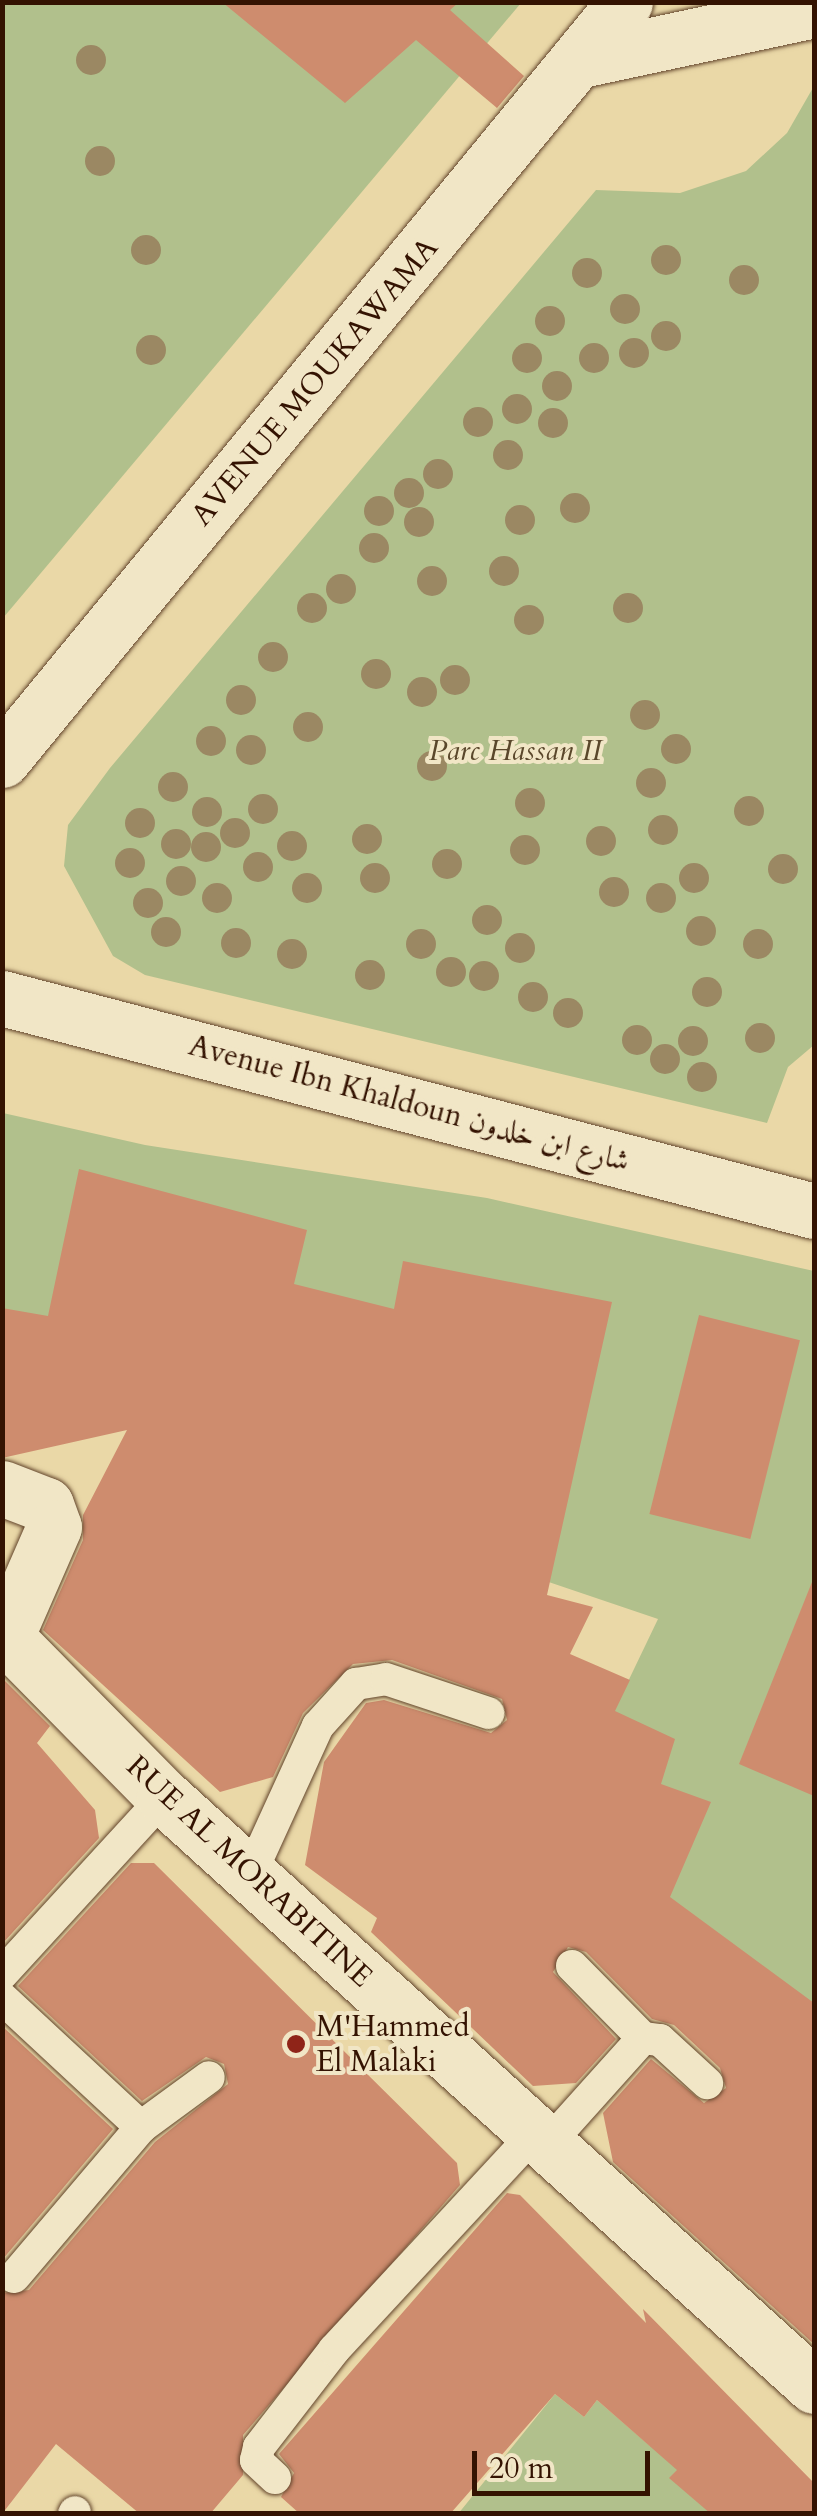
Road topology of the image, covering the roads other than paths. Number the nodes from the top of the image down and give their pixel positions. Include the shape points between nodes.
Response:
1 (625, 2) edge
2 (814, 10) edge
3 (581, 60) junction
4 (2, 760) edge
5 (2, 998) edge
6 (814, 1211) edge
7 (2, 1488) edge
8 (4, 1637) edge
9 (488, 1713) dead end
10 (164, 1796) junction
11 (250, 1875) junction
12 (572, 1966) dead end
13 (2, 1974) edge
14 (2, 1998) edge
15 (644, 2038) junction
16 (210, 2077) dead end
17 (707, 2083) dead end
18 (142, 2127) junction
19 (540, 2140) junction
20 (14, 2277) dead end
21 (814, 2386) edge
22 (275, 2478) dead end

1 - 3 street, AVENUE MOUKAWAMA
2 - 3 street
3 - 4 street, AVENUE MOUKAWAMA
5 - 6 street, Avenue Ibn Khaldoun شارع ابن خلدون
7 - 8 street via 46,1505 54,1527
8 - 10 street, RUE AL MORABITINE
9 - 11 lane via 386,1679 356,1684 318,1726
10 - 11 street, RUE AL MORABITINE
10 - 13 lane
11 - 19 street, RUE AL MORABITINE
12 - 15 lane
14 - 18 lane
15 - 17 lane via 660,2040
15 - 19 lane
16 - 18 lane
18 - 20 lane
19 - 21 street, RUE AL MORABITINE
19 - 22 lane via 334,2350 258,2448 256,2460

